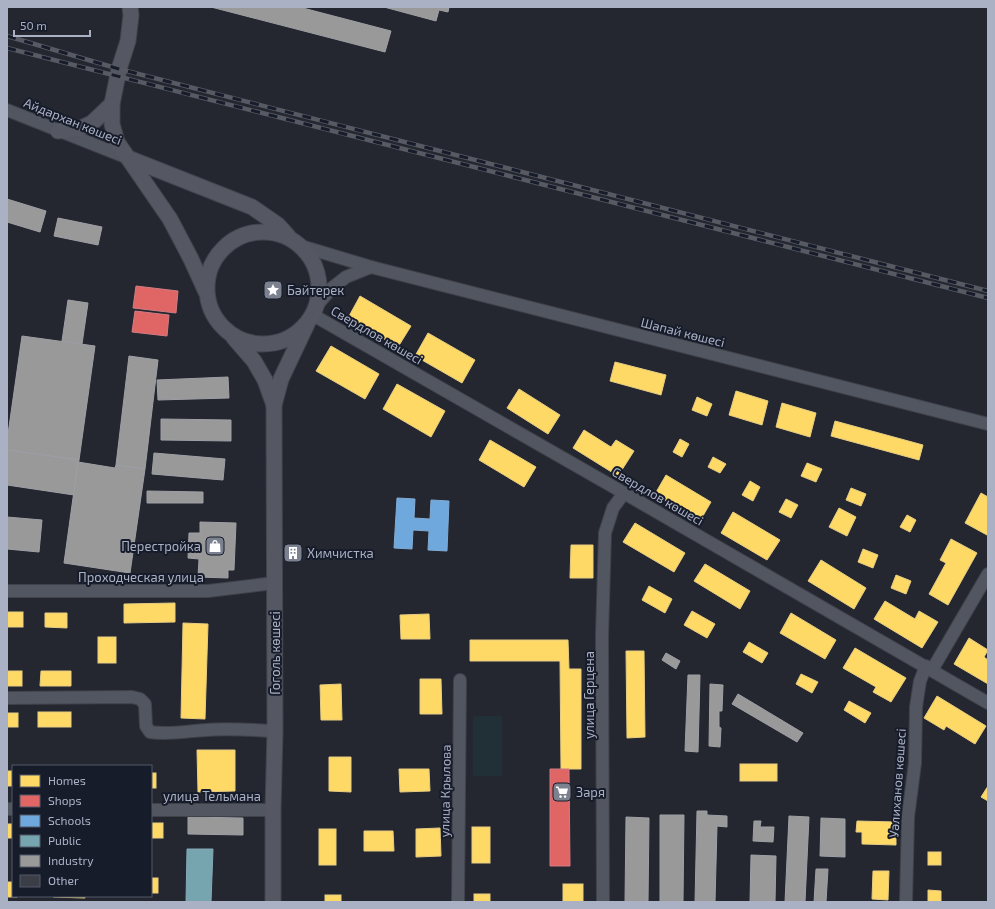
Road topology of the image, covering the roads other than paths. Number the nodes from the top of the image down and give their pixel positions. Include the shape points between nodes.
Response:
1 (130, 7) edge
2 (112, 104) junction
3 (7, 110) edge
4 (58, 131) junction
5 (128, 158) junction
6 (288, 237) junction
7 (301, 246) junction
8 (371, 266) junction
9 (208, 297) junction
10 (312, 315) junction
11 (229, 332) junction
12 (274, 405) junction
13 (988, 424) edge
14 (624, 493) junction
15 (988, 574) edge
16 (274, 583) junction
17 (7, 591) edge
18 (929, 668) junction
19 (460, 680) dead end
20 (7, 698) edge
21 (988, 703) edge
22 (275, 731) junction
23 (152, 810) edge
24 (273, 810) junction
25 (273, 902) edge
26 (458, 902) edge
27 (603, 902) edge
28 (906, 902) edge

1 - 2 main road via 128,41
2 - 4 main road via 92,123 81,128
2 - 5 main road via 112,124 117,142
3 - 4 street, Айдархан көшесі
4 - 5 street, Айдархан көшесі
5 - 6 main road via 252,207 278,225
5 - 9 main road via 170,219
6 - 7 main road
6 - 9 main road via 273,232 258,232 242,235 233,240 217,255 212,265 208,276
7 - 8 street, Шапай көшесі
7 - 10 main road via 314,263 320,284
8 - 10 street via 346,276 332,288
8 - 13 street, Шапай көшесі
9 - 11 main road via 215,317
10 - 11 main road via 299,331 270,344 248,342
10 - 12 main road via 281,379
10 - 14 street, Свердлов көшесі
11 - 12 main road via 254,361
12 - 16 main road, Гоголь көшесі
14 - 18 street, Свердлов көшесі
14 - 27 street, улица Герцена via 613,508 605,533 602,636
15 - 18 street, Уәлиханов көшесі
16 - 17 street, Проходческая улица via 208,591
16 - 22 main road, Гоголь көшесі
18 - 21 street, Свердлов көшесі
18 - 28 street, Уәлиханов көшесі via 920,681 916,707 915,763 908,817
19 - 26 street, улица Крылова
20 - 22 street via 132,697 140,699 145,704 146,726 150,732 156,733 206,730
22 - 24 main road, Гоголь көшесі
23 - 24 street, улица Тельмана
24 - 25 main road, Гоголь көшесі

